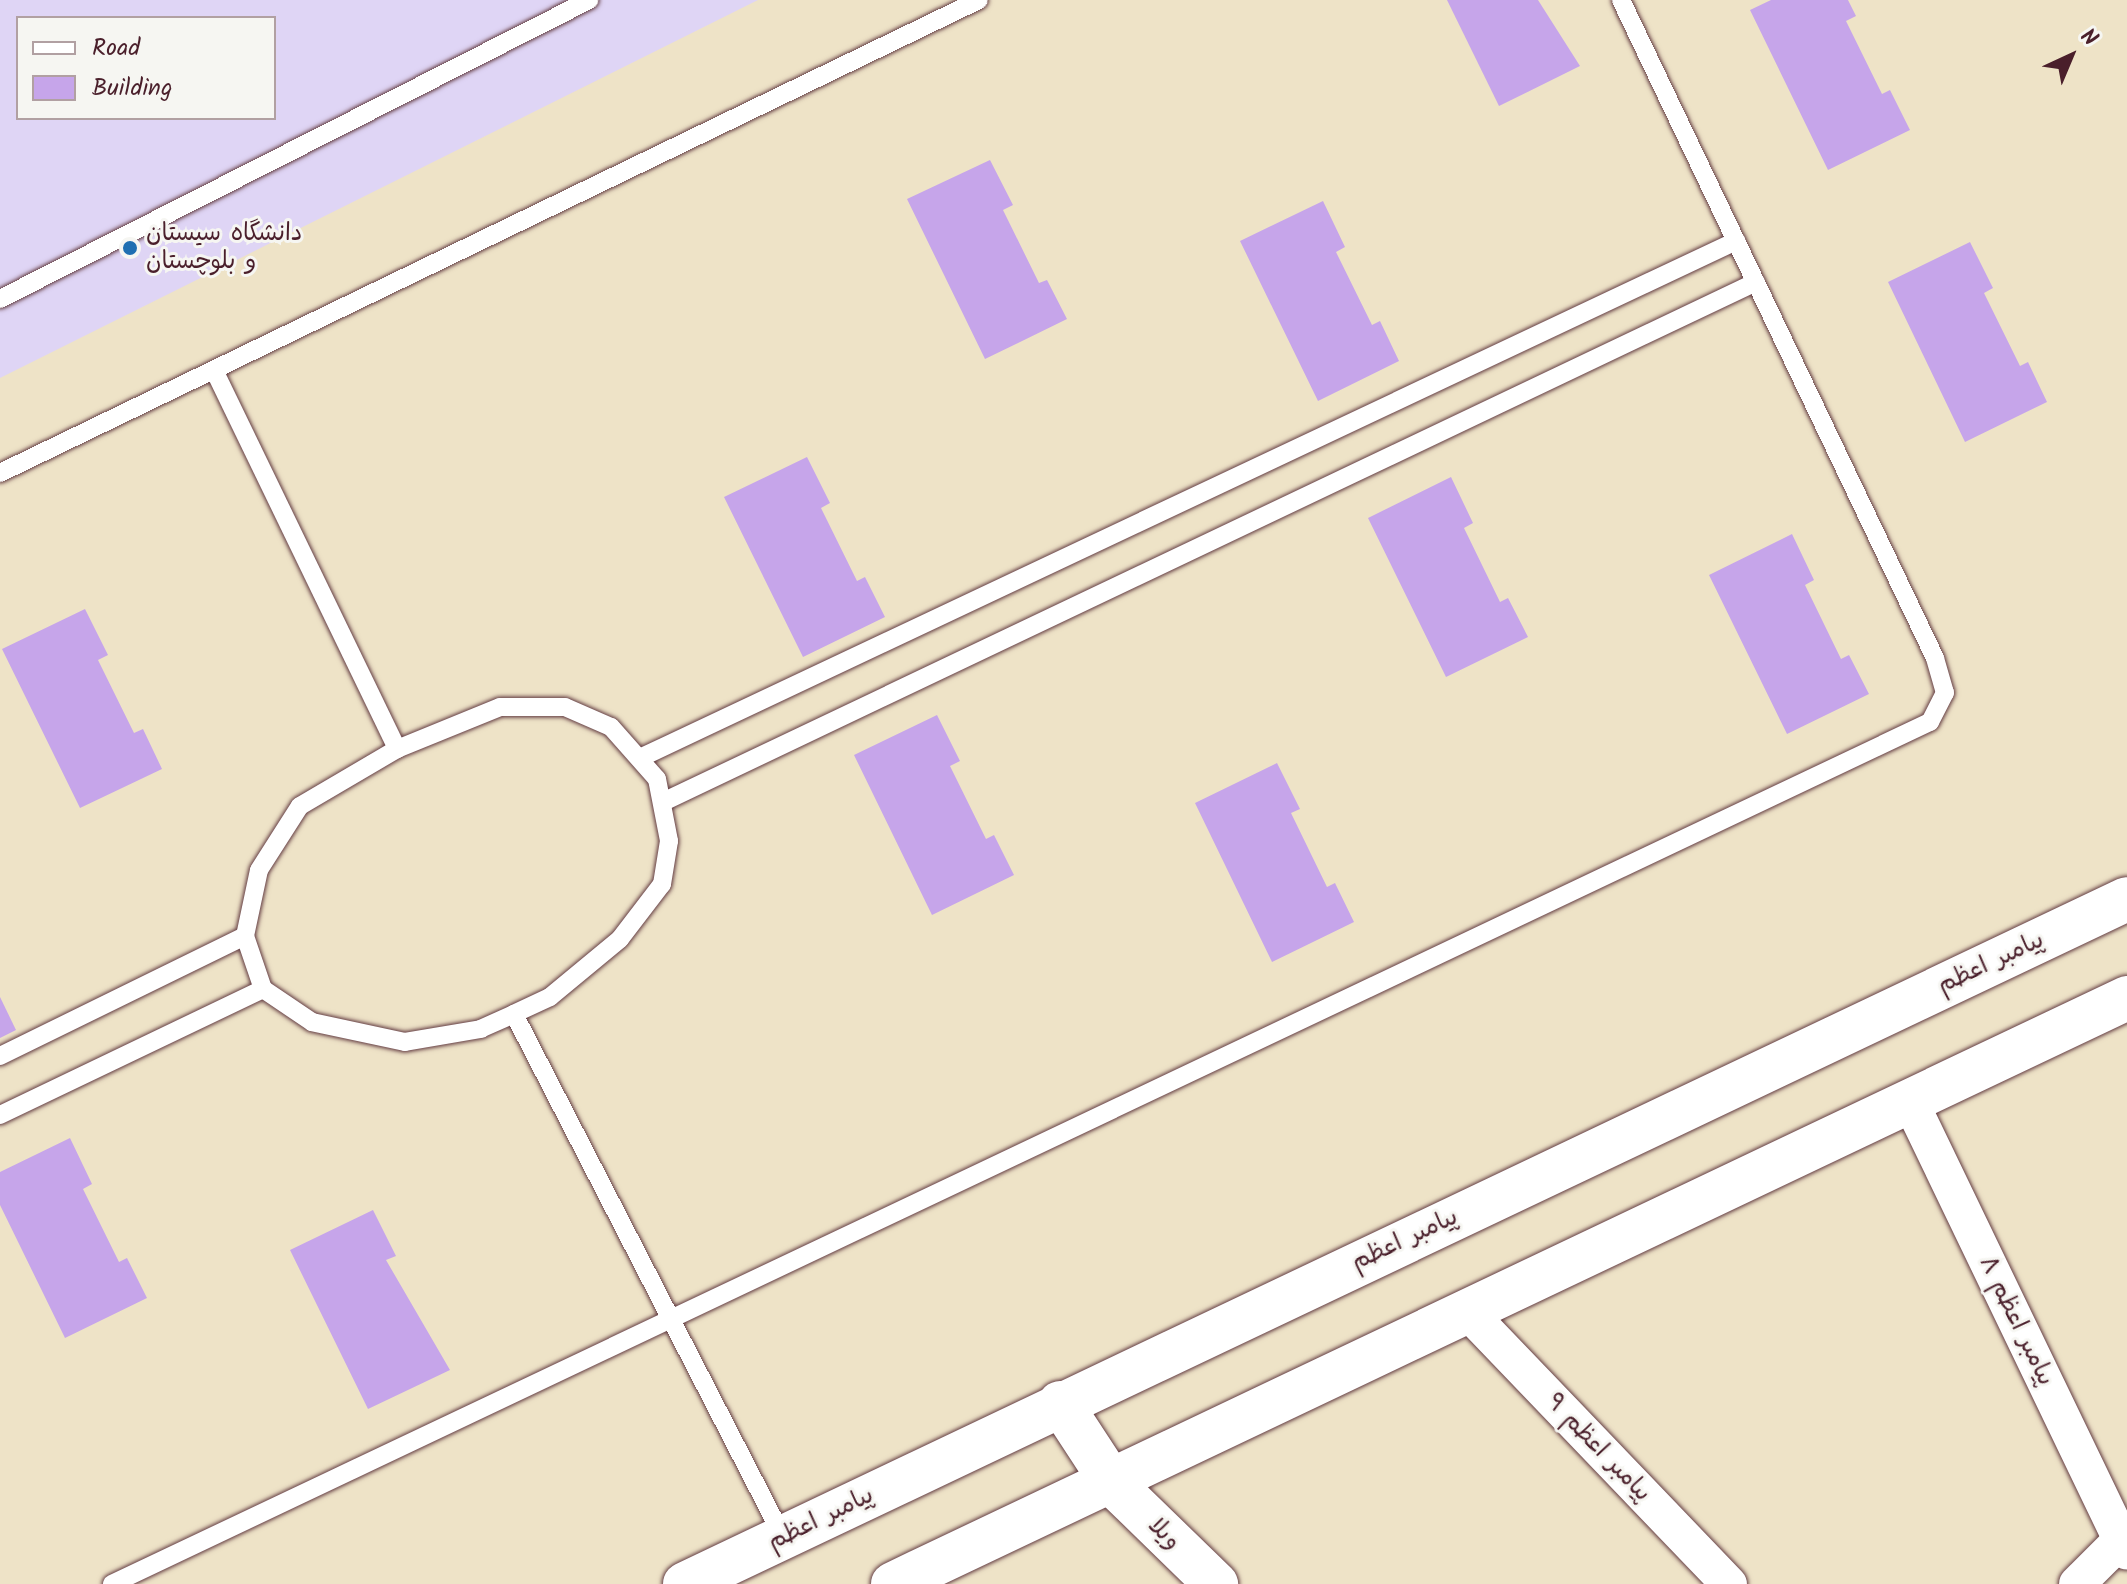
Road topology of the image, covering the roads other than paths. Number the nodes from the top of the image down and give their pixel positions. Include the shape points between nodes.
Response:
1 (589, 0) edge
2 (979, 0) edge
3 (1621, 0) edge
4 (1736, 241) junction
5 (1756, 282) junction
6 (0, 299) edge
7 (214, 370) junction
8 (0, 473) edge
9 (397, 749) junction
10 (642, 757) junction
11 (665, 801) junction
12 (2127, 899) edge
13 (245, 936) junction
14 (263, 989) junction
15 (2127, 998) edge
16 (514, 1014) junction
17 (0, 1056) edge
18 (1910, 1101) junction
19 (0, 1115) edge
20 (1468, 1312) junction
21 (671, 1315) junction
22 (1060, 1403) junction
23 (1113, 1484) junction
24 (783, 1537) junction
25 (2124, 1546) edge
26 (112, 1584) edge
27 (685, 1584) edge
28 (893, 1584) edge
29 (1216, 1584) edge
30 (1729, 1584) edge
31 (2077, 1584) edge

1 - 6 lane
2 - 7 lane
3 - 4 lane
4 - 5 lane
4 - 10 lane
5 - 11 lane
5 - 21 lane via 1935,658 1945,693 1930,722
7 - 8 lane
7 - 9 lane
9 - 10 lane via 500,707 565,707 611,727
9 - 13 lane via 300,806 259,870
10 - 11 lane
11 - 16 lane via 662,884 620,939 550,997
12 - 22 main road, پیامبر اعظم
13 - 14 lane
13 - 17 lane
14 - 16 lane via 312,1022 405,1042 481,1029
14 - 19 lane
15 - 18 main road
16 - 21 lane
18 - 20 main road
18 - 25 street, پیامبر اعظم ۸
20 - 23 main road
20 - 30 street, پیامبر اعظم ۹
21 - 24 lane
21 - 26 lane
22 - 23 main road, ویلا
22 - 24 main road, پیامبر اعظم
23 - 28 main road
23 - 29 main road, ویلا
24 - 27 main road, پیامبر اعظم
25 - 31 street

